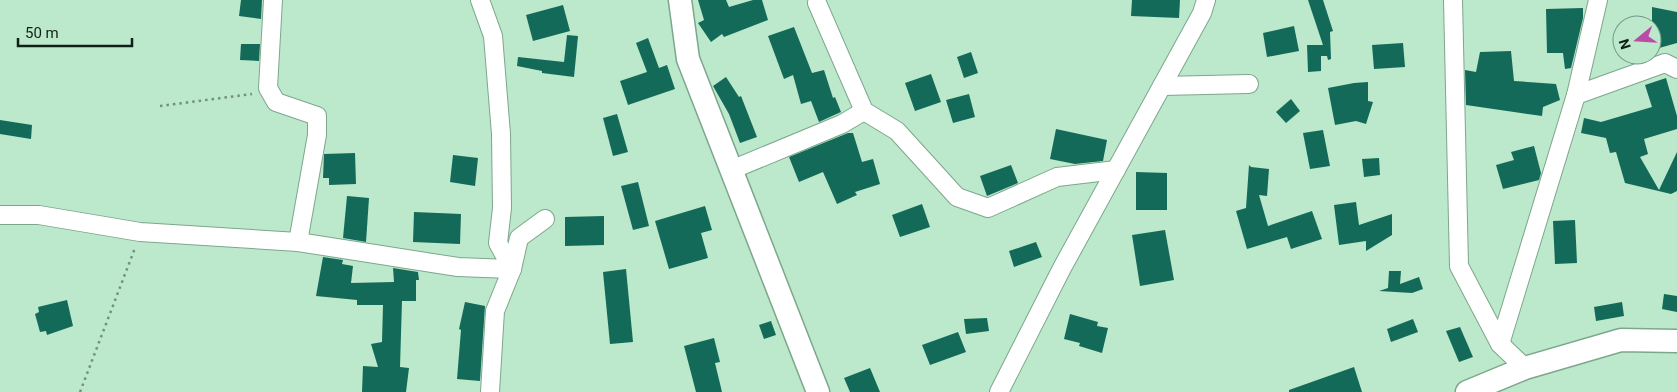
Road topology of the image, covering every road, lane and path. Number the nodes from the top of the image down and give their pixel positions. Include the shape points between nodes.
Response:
1 (273, 0) edge
2 (480, 0) edge
3 (680, 0) edge
4 (1206, 0) edge
5 (1453, 0) edge
6 (1598, 0) edge
7 (818, 3) dead end
8 (1677, 69) edge
9 (1249, 84) dead end
10 (1162, 86) junction
11 (268, 88) junction
12 (1576, 95) junction
13 (160, 106) dead end
14 (864, 111) junction
15 (731, 170) junction
16 (1116, 170) junction
17 (0, 215) edge
18 (546, 219) dead end
19 (140, 232) junction
20 (298, 242) junction
21 (512, 269) junction
22 (1677, 341) edge
23 (1500, 344) junction
24 (1525, 368) junction
25 (80, 392) edge
26 (490, 392) edge
27 (818, 392) edge
28 (999, 392) edge
29 (1467, 392) edge

1 - 11 street
2 - 21 street via 493,36 501,134 502,208 498,243
3 - 15 street via 688,59
4 - 10 street
5 - 23 street via 1459,266
6 - 12 street
7 - 14 street
8 - 12 street via 1665,63
9 - 10 street
10 - 16 street
11 - 13 path via 247,96
11 - 20 street via 276,102 317,116 317,135
12 - 23 street
14 - 15 street via 842,124
14 - 16 street via 897,131 957,197 988,208 1058,178
15 - 27 street
16 - 28 street
17 - 19 street via 39,215
18 - 21 street via 519,238
19 - 20 street
19 - 25 path
20 - 21 street via 458,267
21 - 26 street via 495,311
22 - 24 street via 1621,340
23 - 24 street
24 - 29 street

